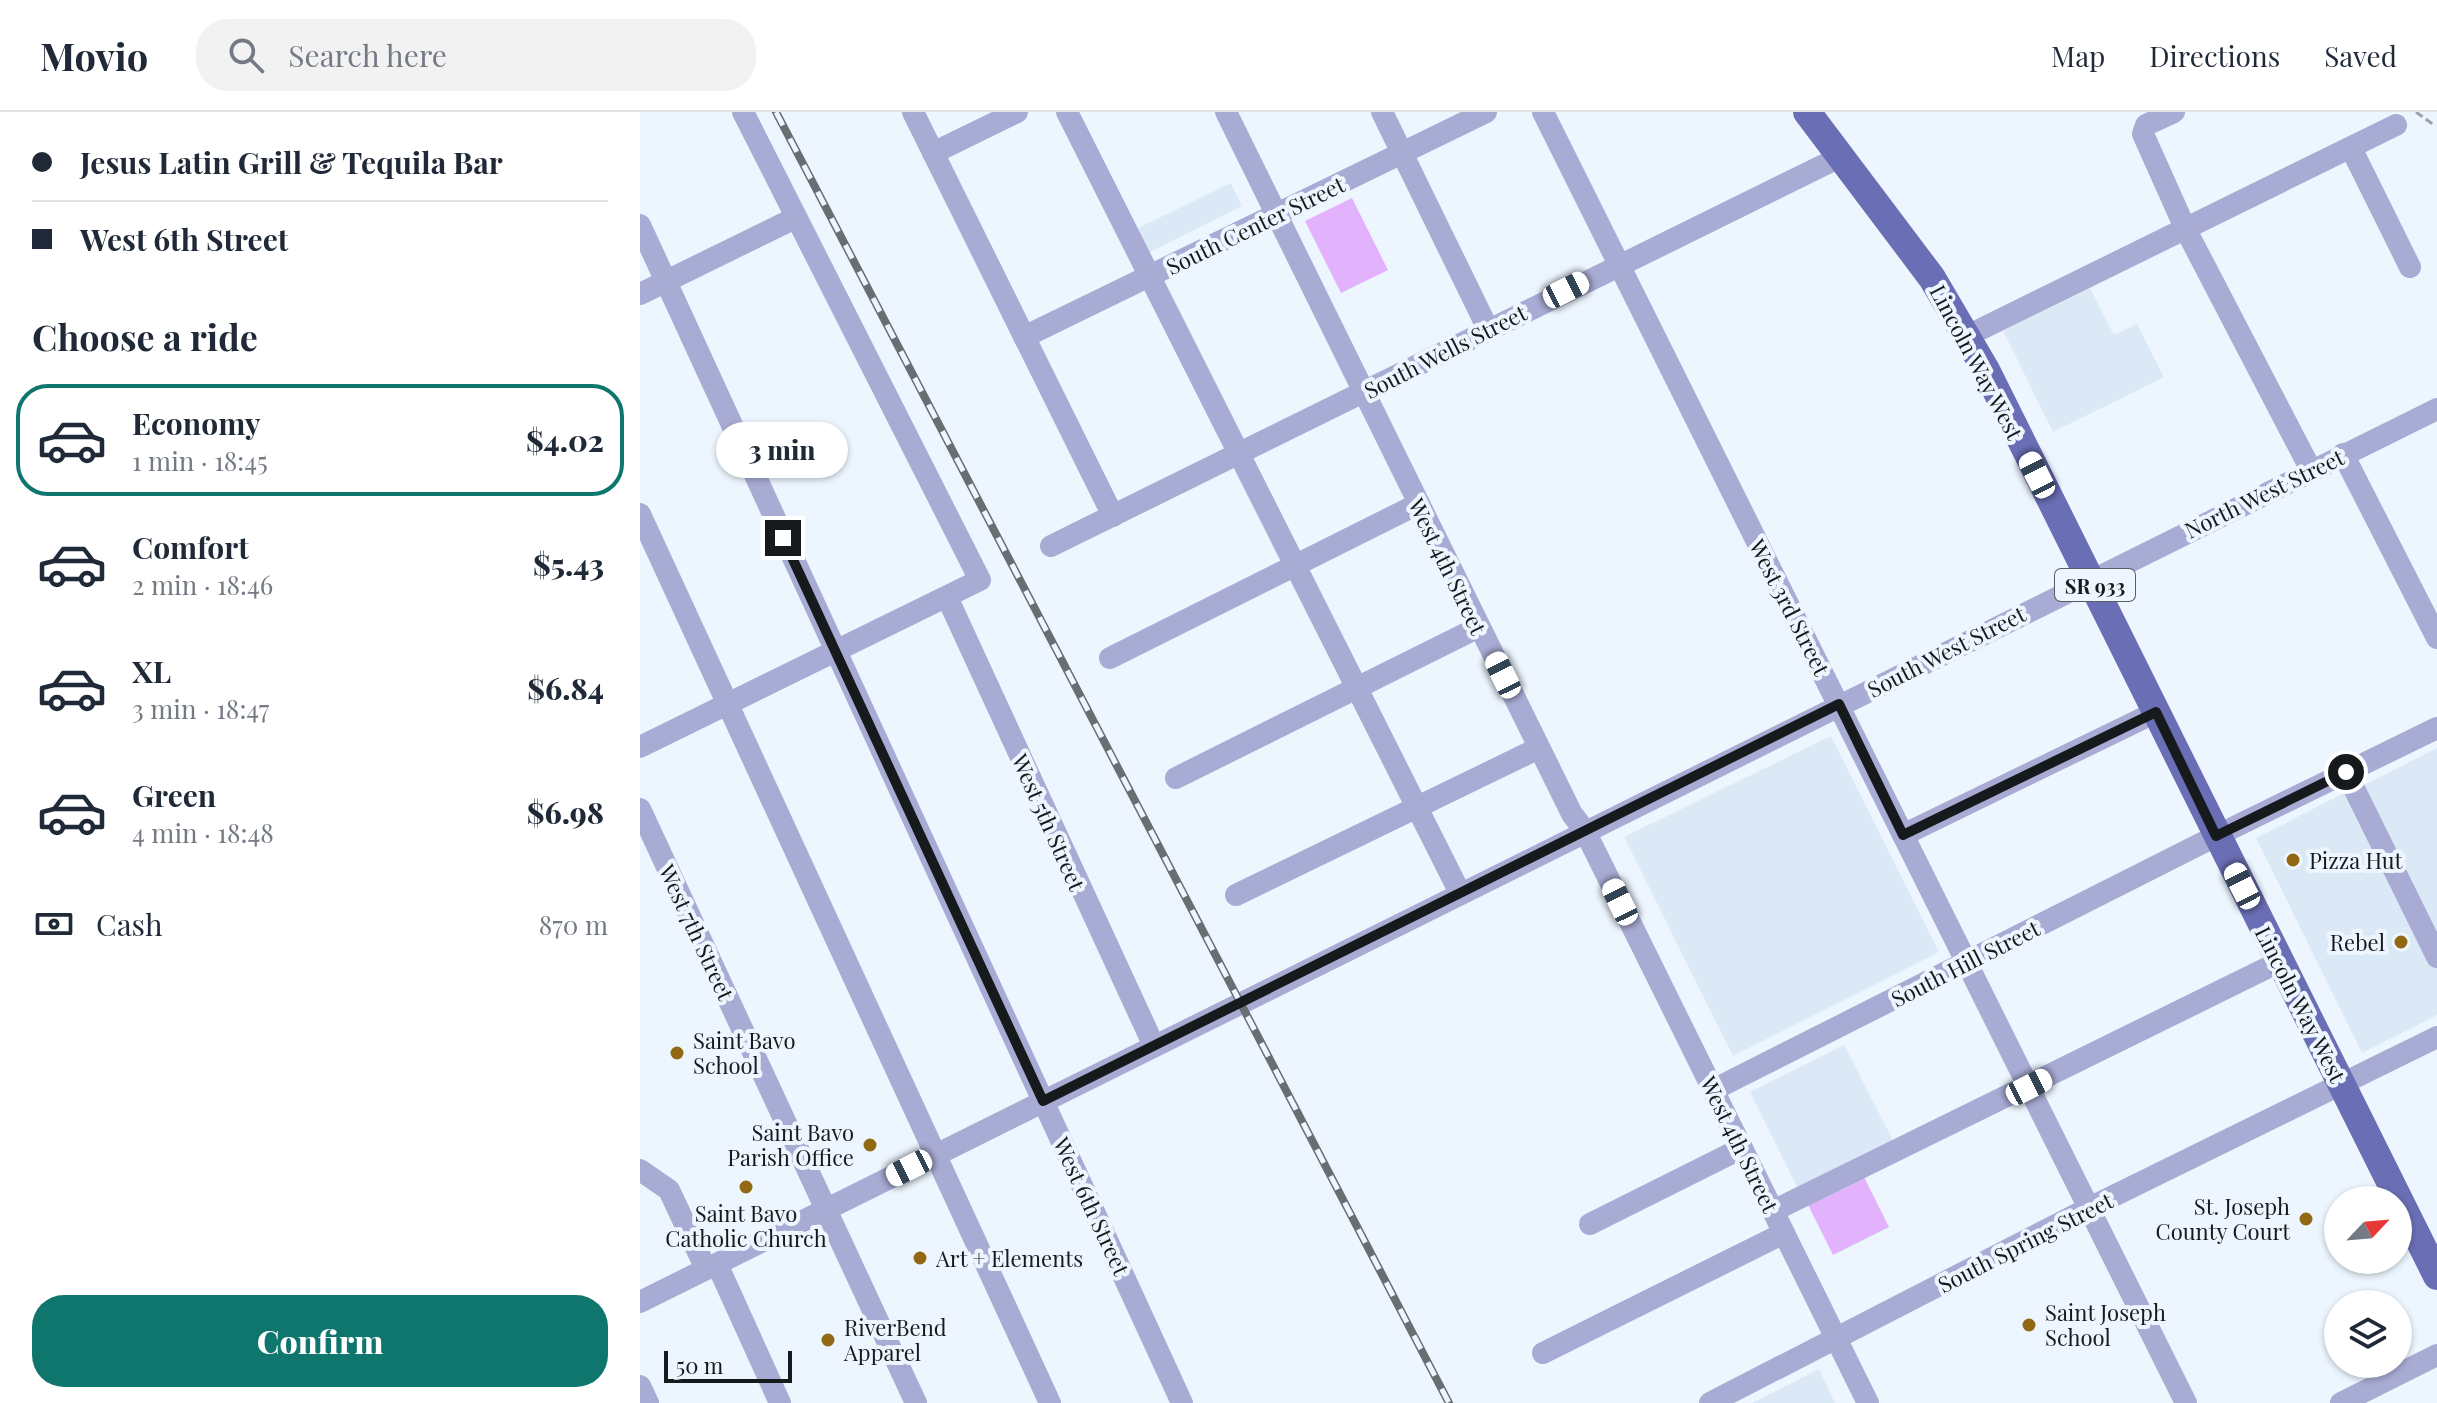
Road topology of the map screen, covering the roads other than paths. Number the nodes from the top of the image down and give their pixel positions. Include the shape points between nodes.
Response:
1 (743, 112) edge
2 (913, 112) edge
3 (1017, 112) edge
4 (1067, 112) edge
5 (1226, 112) edge
6 (1382, 112) edge
7 (1486, 112) edge
8 (1543, 112) edge
9 (1807, 112) edge
10 (2174, 112) edge
11 (2396, 125) dead end
12 (2351, 148) junction
13 (1402, 152) junction
14 (933, 153) junction
15 (1840, 157) junction
16 (1276, 214) junction
17 (795, 218) junction
18 (640, 225) edge
19 (2186, 230) junction
20 (1618, 265) junction
21 (2410, 267) dead end
22 (1149, 278) junction
23 (666, 281) junction
24 (640, 294) edge
25 (1488, 329) junction
26 (1967, 336) junction
27 (1024, 337) junction
28 (1362, 392) junction
29 (2437, 409) edge
30 (1240, 452) junction
31 (2343, 454) junction
32 (2311, 470) junction
33 (1418, 504) junction
34 (640, 514) edge
35 (1113, 516) junction
36 (1051, 546) dead end
37 (1294, 566) junction
38 (2092, 578) junction
39 (947, 597) junction
40 (1479, 627) junction
41 (2437, 638) edge
42 (834, 652) junction
43 (1110, 658) dead end
44 (1356, 688) junction
45 (727, 704) junction
46 (1839, 704) junction
47 (2156, 712) junction
48 (2437, 728) edge
49 (640, 747) edge
50 (1539, 748) junction
51 (2346, 772) junction
52 (1176, 778) dead end
53 (1417, 807) junction
54 (640, 809) edge
55 (1585, 831) junction
56 (1903, 835) junction
57 (2216, 836) junction
58 (1460, 893) junction
59 (1236, 895) dead end
60 (2437, 957) edge
61 (1966, 962) junction
62 (2279, 962) junction
63 (2437, 1037) edge
64 (1154, 1046) junction
65 (2341, 1084) junction
66 (2029, 1087) junction
67 (1713, 1090) junction
68 (1043, 1101) junction
69 (1742, 1148) junction
70 (937, 1154) junction
71 (640, 1170) edge
72 (2089, 1208) junction
73 (827, 1209) junction
74 (1773, 1211) junction
75 (1590, 1224) dead end
76 (1784, 1233) junction
77 (712, 1266) junction
78 (2437, 1276) edge
79 (640, 1302) edge
80 (1837, 1339) junction
81 (1543, 1353) dead end
82 (2437, 1355) edge
83 (640, 1386) edge
84 (648, 1403) edge
85 (780, 1403) edge
86 (916, 1403) edge
87 (1050, 1403) edge
88 (1182, 1403) edge
89 (1710, 1403) edge
90 (1868, 1403) edge
91 (2186, 1403) edge
92 (2341, 1403) edge

1 - 17 street
2 - 14 street
3 - 14 street
4 - 22 street
5 - 16 street, West 4th Street
6 - 13 street
7 - 13 street, South Center Street
8 - 20 street, West 3rd Street
9 - 15 main road, Lincoln Way West / SR 933
10 - 19 street via 2146,125 2143,134
11 - 12 street
12 - 19 street
12 - 21 street
13 - 16 street, South Center Street
13 - 25 street
14 - 27 street
15 - 20 street, South Wells Street
15 - 26 main road, Lincoln Way West / SR 933 via 1932,278
16 - 22 street, South Center Street
16 - 28 street, West 4th Street
17 - 23 street
17 - 39 street via 980,580
18 - 23 street, West 6th Street
19 - 26 street
19 - 32 street
20 - 25 street, South Wells Street
20 - 46 street, West 3rd Street
22 - 27 street, South Center Street
22 - 30 street
23 - 24 street
23 - 42 street, West 6th Street
25 - 28 street, South Wells Street
26 - 38 main road, Lincoln Way West / SR 933
27 - 35 street
28 - 30 street, South Wells Street
28 - 33 street, West 4th Street
29 - 31 street, North West Street
30 - 35 street, South Wells Street
30 - 37 street
31 - 32 street, North West Street
31 - 41 street
32 - 38 street, North West Street
33 - 37 street
33 - 40 street, West 4th Street
34 - 45 street
35 - 36 street, South Wells Street
37 - 43 street
37 - 44 street
38 - 46 street, South West Street
38 - 47 main road, Lincoln Way West / SR 933
39 - 42 street
39 - 64 street, West 5th Street
40 - 44 street
40 - 50 street, West 4th Street
42 - 45 street
42 - 68 street, West 6th Street
44 - 52 street
44 - 53 street
45 - 49 street
45 - 70 street
46 - 55 street, South West Street
46 - 56 street, West 3rd Street
47 - 56 street
47 - 57 main road, Lincoln Way West / SR 933
48 - 51 street, South Hill Street
50 - 53 street
50 - 55 street, West 4th Street
51 - 57 street, South Hill Street
51 - 60 street
53 - 58 street
53 - 59 street
54 - 73 street, West 7th Street
55 - 58 street, South West Street
55 - 67 street, West 4th Street
56 - 61 street, West 3rd Street
57 - 61 street, South Hill Street
57 - 62 main road, Lincoln Way West / SR 933
58 - 64 street, South West Street
61 - 66 street, West 3rd Street
61 - 67 street, South Hill Street
62 - 65 main road, Lincoln Way West / SR 933
62 - 66 street
63 - 65 street, South Spring Street
64 - 68 street, South West Street
65 - 72 street, South Spring Street
65 - 78 main road, Lincoln Way West / SR 933
66 - 72 street, West 3rd Street
66 - 74 street
67 - 69 street, West 4th Street
68 - 70 street, South West Street
68 - 88 street, West 6th Street
69 - 74 street, West 4th Street
69 - 75 street
70 - 73 street, South West Street
70 - 87 street
71 - 77 street via 669,1190
72 - 80 street, South Spring Street
72 - 91 street, West 3rd Street
73 - 77 street, South West Street
73 - 86 street, West 7th Street
74 - 76 street, West 4th Street
76 - 80 street, West 4th Street
76 - 81 street
77 - 79 street, South West Street
77 - 85 street
80 - 89 street, South Spring Street
80 - 90 street, West 4th Street
82 - 92 street
83 - 84 street

